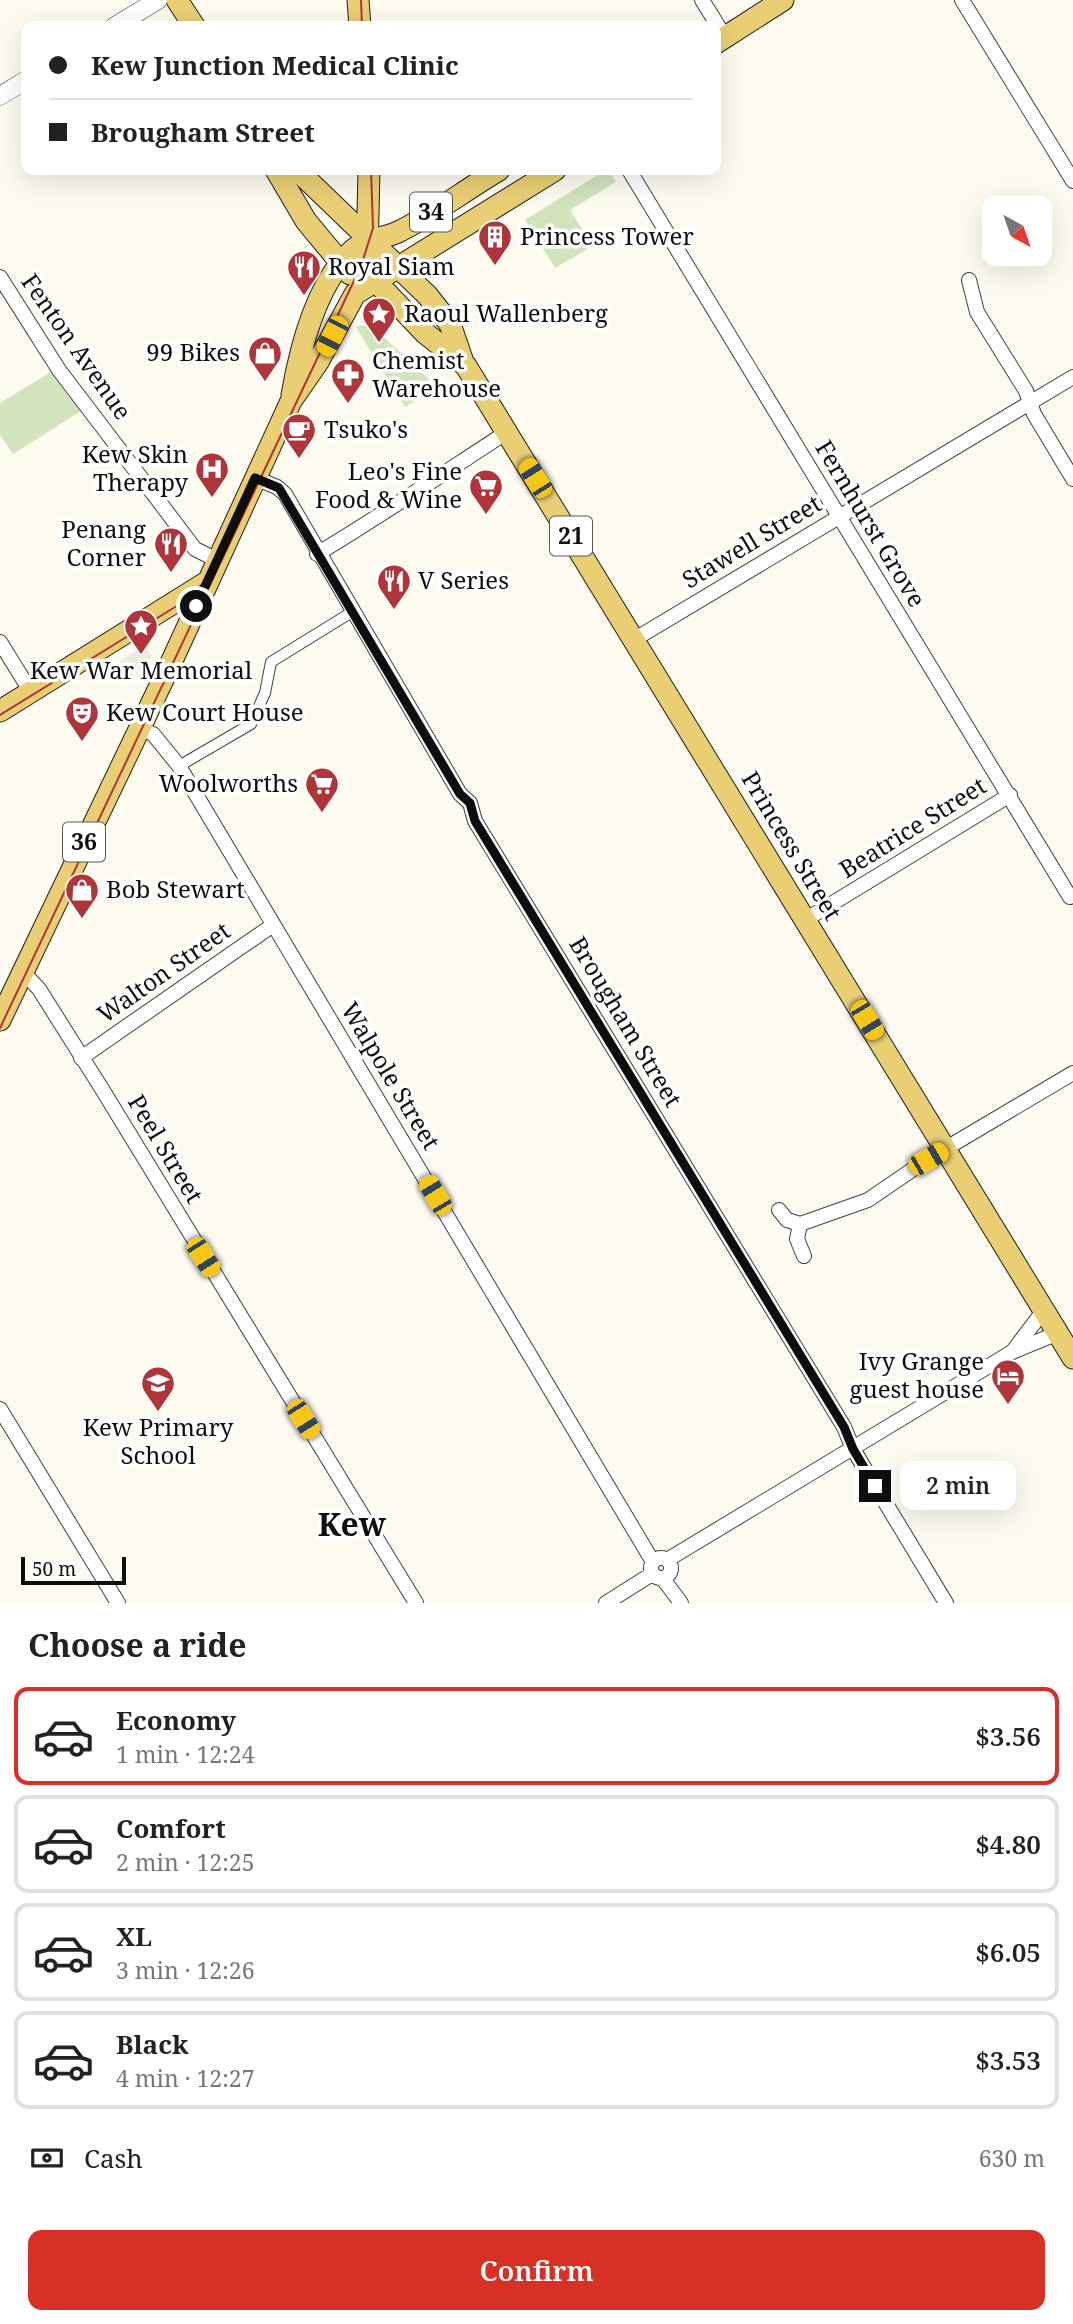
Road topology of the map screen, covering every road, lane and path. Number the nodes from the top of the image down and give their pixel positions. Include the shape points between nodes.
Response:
1 (158, 0) edge
2 (177, 0) edge
3 (358, 0) edge
4 (702, 0) edge
5 (783, 0) edge
6 (962, 0) edge
7 (123, 21) edge
8 (191, 21) edge
9 (360, 21) edge
10 (711, 21) edge
11 (721, 39) edge
12 (21, 83) edge
13 (0, 96) edge
14 (279, 175) edge
15 (303, 175) edge
16 (369, 175) edge
17 (491, 175) edge
18 (547, 175) edge
19 (630, 175) edge
20 (1073, 181) edge
21 (464, 228) junction
22 (369, 239) junction
23 (340, 265) junction
24 (399, 266) junction
25 (0, 277) edge
26 (969, 280) dead end
27 (370, 284) junction
28 (427, 295) junction
29 (463, 362) junction
30 (1073, 377) edge
31 (291, 401) junction
32 (1030, 403) junction
33 (507, 432) junction
34 (255, 478) junction
35 (1073, 479) edge
36 (838, 517) junction
37 (317, 554) junction
38 (217, 560) junction
39 (206, 582) junction
40 (352, 612) junction
41 (635, 639) junction
42 (0, 642) edge
43 (31, 691) junction
44 (0, 710) edge
45 (140, 728) junction
46 (179, 766) junction
47 (1010, 795) junction
48 (1070, 897) dead end
49 (805, 920) junction
50 (273, 926) junction
51 (23, 972) junction
52 (0, 1020) edge
53 (81, 1058) junction
54 (1073, 1073) edge
55 (945, 1149) junction
56 (779, 1210) dead end
57 (800, 1224) junction
58 (804, 1256) dead end
59 (1044, 1310) junction
60 (1058, 1334) junction
61 (1012, 1352) junction
62 (1073, 1359) edge
63 (0, 1409) edge
64 (853, 1449) junction
65 (662, 1568) junction
66 (681, 1602) edge
67 (118, 1603) edge
68 (416, 1603) edge
69 (606, 1603) edge
70 (946, 1603) edge

1 - 7 street
2 - 8 main road
3 - 9 main road
4 - 10 street
5 - 11 main road
6 - 20 street
12 - 13 street
14 - 23 main road
15 - 22 main road, 21
16 - 22 main road
17 - 22 main road, 34 via 402,230
18 - 21 main road, 34
19 - 36 street, Fernhurst Grove
21 - 24 main road, 34
21 - 28 main road via 430,266
22 - 23 main road, 34
22 - 24 main road, Princess Street / 21
22 - 27 main road
23 - 27 main road
23 - 31 main road, 34 via 308,328
24 - 27 main road, 34
24 - 28 main road, Princess Street / 21
25 - 38 street, Fenton Avenue via 59,370 195,549
26 - 32 street via 978,312
27 - 29 main road via 423,343
27 - 31 main road, 34 via 352,297 318,362
28 - 29 main road, Princess Street / 21 via 450,324
29 - 33 main road, Princess Street / 21
30 - 32 street, Stawell Street
31 - 34 main road, 34
32 - 35 street
32 - 36 street, Stawell Street
33 - 37 street
33 - 41 main road, Princess Street / 21
34 - 37 street, Brougham Street via 282,491
34 - 38 main road, 34
36 - 41 street, Stawell Street
36 - 47 street, Fernhurst Grove
37 - 40 street, Brougham Street
38 - 39 main road, 34
39 - 43 main road
39 - 45 main road, 36
40 - 46 street via 271,662 265,693 251,724
40 - 64 street, Brougham Street via 844,1427
41 - 49 main road, Princess Street / 21
42 - 43 street
43 - 44 main road
45 - 46 street, Walpole Street via 153,734
45 - 51 main road, 36
46 - 50 street, Walpole Street
47 - 48 street, Fernhurst Grove
47 - 49 street, Beatrice Street
49 - 55 main road, Princess Street / 21
50 - 53 street, Walton Street
50 - 65 street, Walpole Street
51 - 52 main road, 36
51 - 53 street, Peel Street via 39,989
53 - 68 street, Peel Street
54 - 55 street
55 - 57 street via 868,1200
55 - 59 main road, Princess Street / 21
56 - 57 street via 787,1220
57 - 58 street via 797,1239
59 - 60 main road, Princess Street / 21
59 - 61 street
60 - 61 street
60 - 62 main road, Princess Street / 21
61 - 64 street
63 - 67 street
64 - 65 street
64 - 70 street, Brougham Street
65 - 66 street, Walpole Street
65 - 69 street

